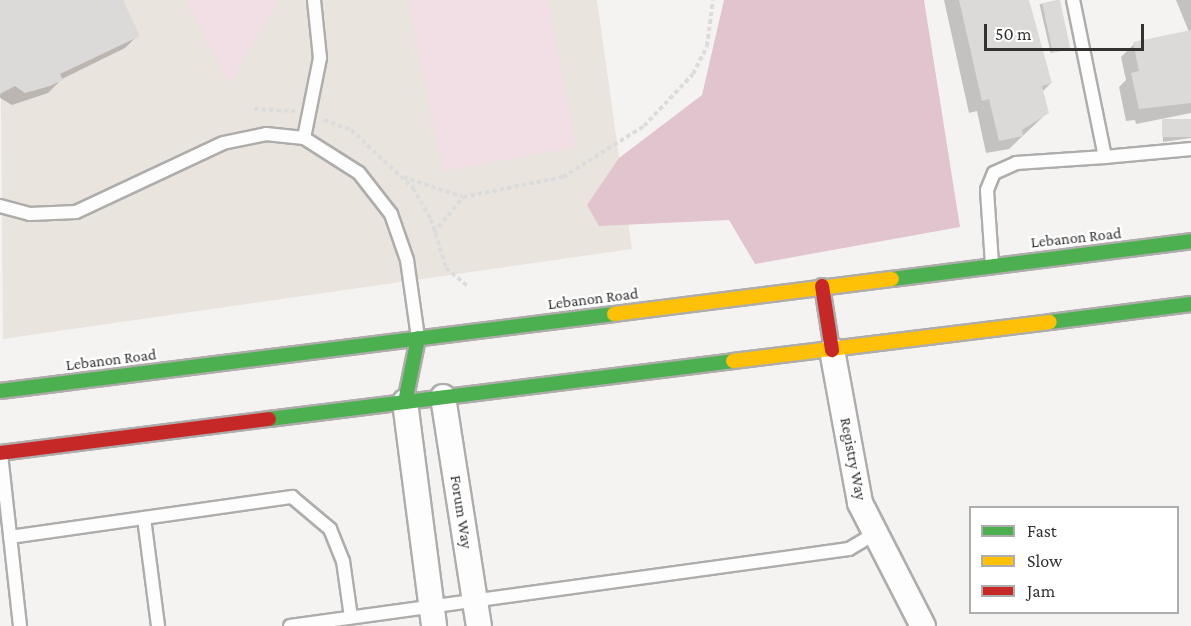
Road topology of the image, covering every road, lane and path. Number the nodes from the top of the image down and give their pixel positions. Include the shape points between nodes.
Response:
1 (314, 0) edge
2 (713, 0) edge
3 (1073, 0) edge
4 (254, 110) dead end
5 (297, 111) dead end
6 (324, 120) dead end
7 (304, 138) junction
8 (1191, 149) edge
9 (1105, 157) junction
10 (403, 177) junction
11 (463, 196) junction
12 (0, 206) edge
13 (434, 232) junction
14 (1191, 241) edge
15 (992, 264) junction
16 (822, 286) junction
17 (469, 287) dead end
18 (1191, 304) edge
19 (418, 338) junction
20 (832, 350) junction
21 (436, 381) junction
22 (0, 391) edge
23 (405, 402) junction
24 (0, 453) edge
25 (144, 518) junction
26 (876, 533) junction
27 (10, 537) junction
28 (475, 599) junction
29 (433, 616) edge
30 (351, 617) junction
31 (20, 626) edge
32 (158, 626) edge
33 (290, 626) edge
34 (479, 626) edge
35 (923, 626) edge

1 - 7 lane via 320,58
2 - 11 path via 706,46 693,74 644,126 563,177
3 - 9 lane
4 - 5 path
6 - 10 path via 351,130
7 - 12 lane via 266,134 223,143 76,212 30,214
7 - 19 lane via 359,173 391,214 407,260
8 - 9 lane
9 - 15 lane via 1016,163 994,173 987,190
10 - 11 path
10 - 13 path via 431,219
11 - 13 path
13 - 17 path via 446,268
14 - 15 main road, Lebanon Road
15 - 16 main road, Lebanon Road
16 - 19 main road, Lebanon Road
16 - 20 main road
18 - 20 main road
19 - 21 main road
19 - 22 main road, Lebanon Road
19 - 23 main road
20 - 21 main road
20 - 26 street, Registry Way via 860,503
21 - 23 main road
21 - 28 street, Forum Way
23 - 24 main road
23 - 29 street
24 - 27 lane
25 - 27 lane
25 - 30 lane via 292,497 330,529 344,561
25 - 32 lane
26 - 28 lane via 849,549
26 - 35 street, Registry Way
27 - 31 lane
28 - 29 lane
28 - 34 street, Forum Way
29 - 30 lane
30 - 33 lane

